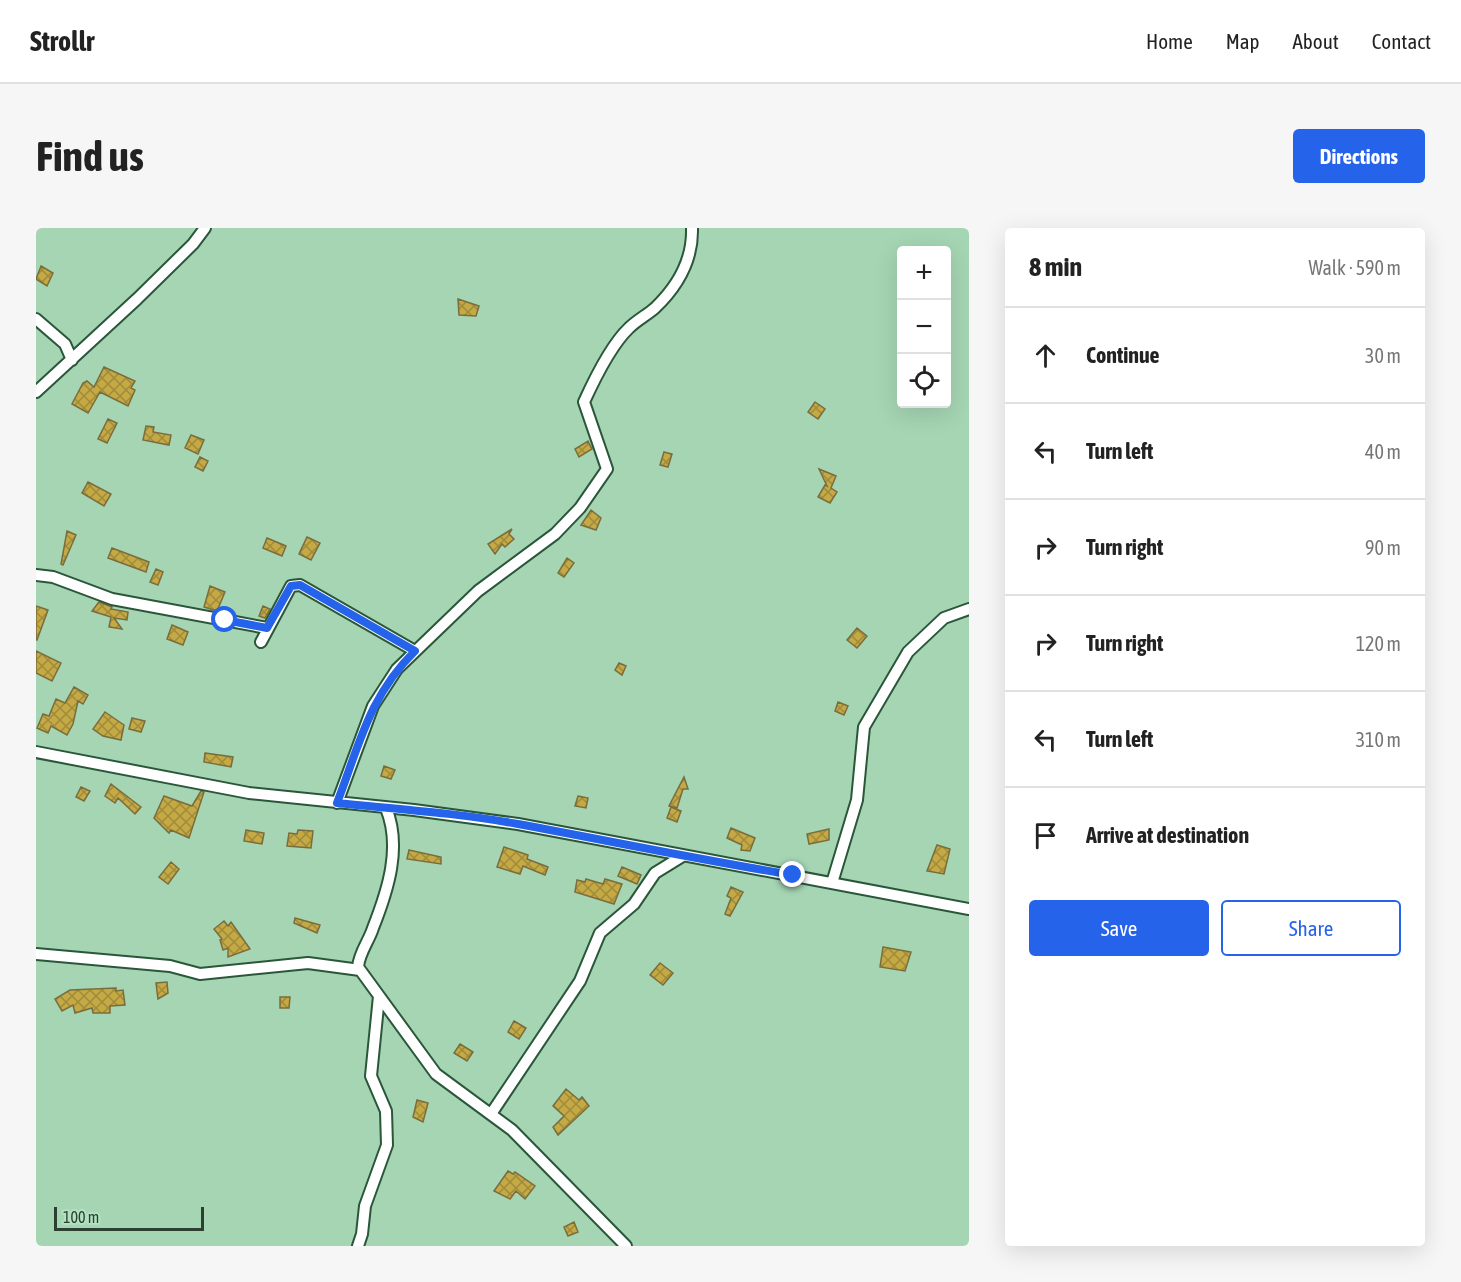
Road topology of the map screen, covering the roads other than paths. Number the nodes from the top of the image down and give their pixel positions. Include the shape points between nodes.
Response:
1 (205, 228) edge
2 (692, 228) edge
3 (36, 319) edge
4 (72, 360) junction
5 (36, 392) edge
6 (36, 575) edge
7 (969, 609) edge
8 (267, 628) junction
9 (261, 642) dead end
10 (415, 651) junction
11 (36, 752) edge
12 (337, 803) junction
13 (386, 808) junction
14 (681, 857) junction
15 (832, 883) junction
16 (969, 909) edge
17 (36, 954) edge
18 (360, 970) junction
19 (379, 996) junction
20 (491, 1114) junction
21 (358, 1246) edge
22 (626, 1246) edge

1 - 4 street
2 - 10 street via 693,246 680,280 655,308 628,328 584,402 607,469 580,508 555,534 478,591
3 - 4 street via 65,344
4 - 5 street
6 - 8 street via 112,598
7 - 15 street via 944,618 908,652 864,727 858,800
8 - 9 street
8 - 10 street via 291,586 300,585
10 - 12 street via 396,669 373,706
11 - 12 street via 249,793
12 - 13 street
13 - 14 street via 518,824
13 - 18 street via 392,823 393,862 374,928 358,962
14 - 15 street
14 - 20 street via 655,873 634,903 600,933 580,981
15 - 16 street
17 - 18 street via 170,966 200,974 308,963
18 - 19 street
19 - 20 street via 436,1074
19 - 21 street via 371,1076 386,1111 387,1145 365,1206
20 - 22 street via 550,1167

